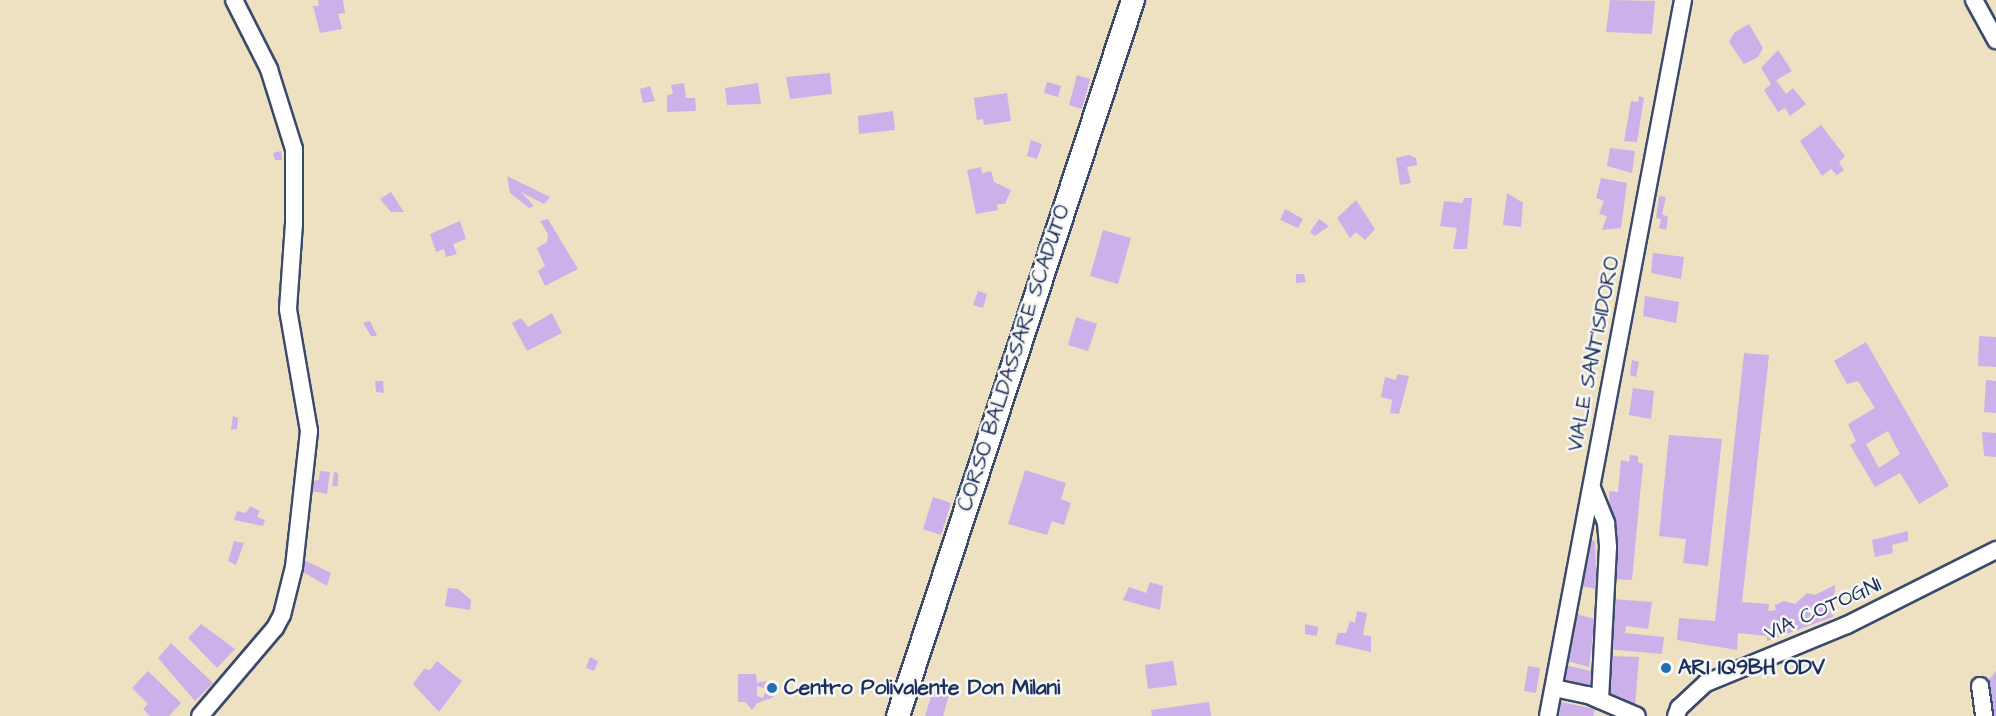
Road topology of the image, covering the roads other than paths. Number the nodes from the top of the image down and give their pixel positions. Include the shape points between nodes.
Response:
1 (234, 0) edge
2 (1133, 0) edge
3 (1683, 0) edge
4 (1974, 0) edge
5 (1996, 40) edge
6 (1592, 488) junction
7 (1996, 550) edge
8 (1980, 686) dead end
9 (1554, 688) junction
10 (1600, 700) junction
11 (200, 716) edge
12 (898, 716) edge
13 (1548, 716) edge
14 (1637, 716) edge
15 (1676, 716) edge
16 (1984, 716) edge

1 - 11 street via 269,69 294,149 288,309 309,431 294,567 282,615
2 - 12 street, CORSO BALDASSARE SCADUTO
3 - 6 street, VIALE SANT'ISIDORO
4 - 5 street
6 - 9 street, VIALE SANT'ISIDORO
6 - 10 street via 1606,523 1608,547
7 - 15 street, VIA COTOGNI via 1847,625 1706,683
8 - 16 street
9 - 10 street
9 - 13 street, VIALE SANT'ISIDORO
10 - 14 street

